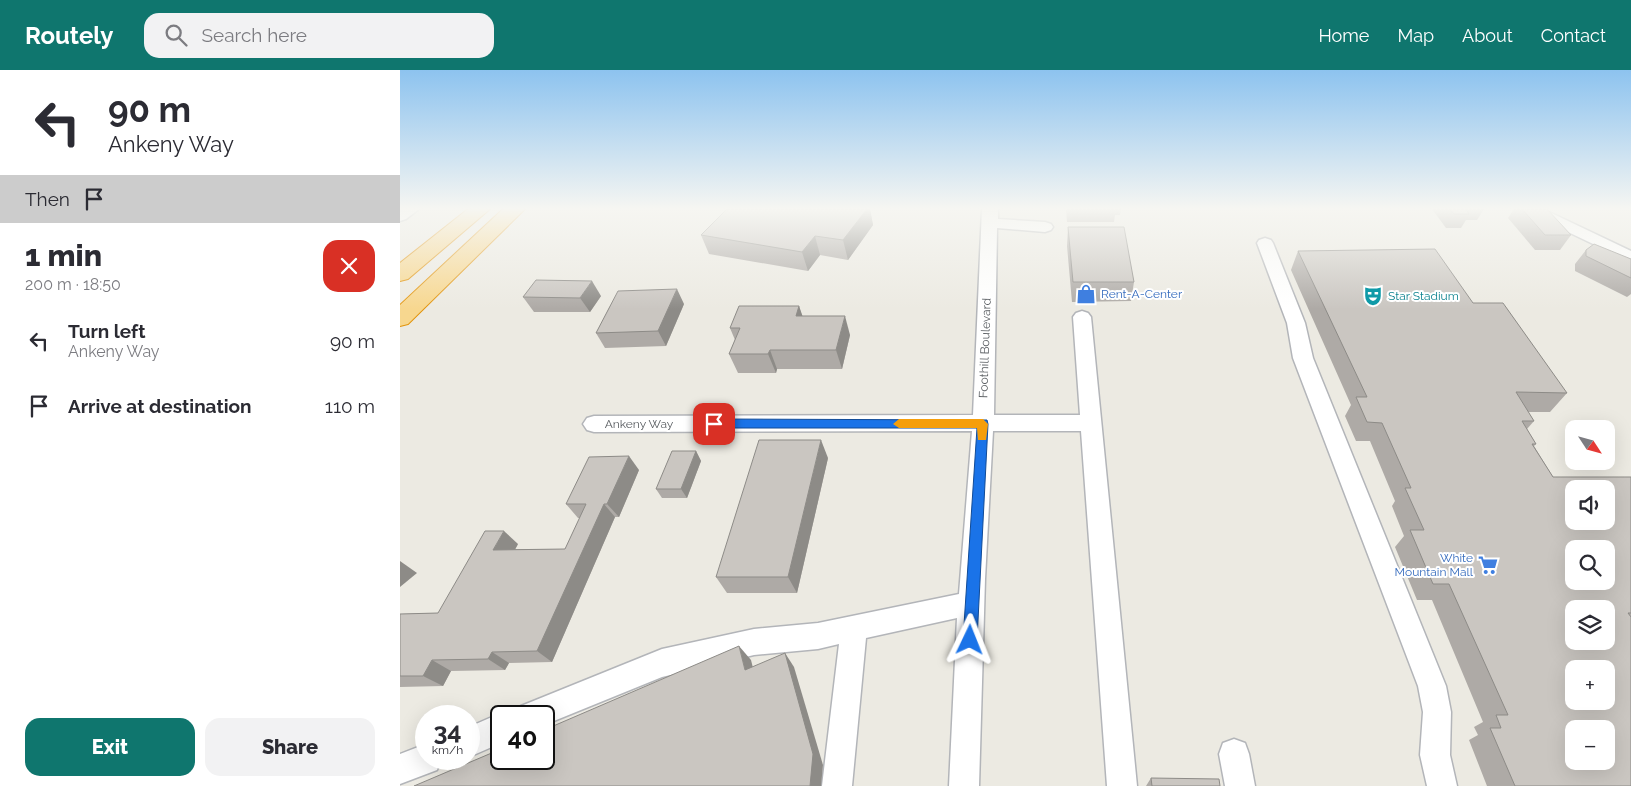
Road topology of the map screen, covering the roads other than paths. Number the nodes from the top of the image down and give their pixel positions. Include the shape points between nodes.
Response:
1 (436, 242) edge
2 (439, 242) edge
3 (469, 242) edge
4 (480, 242) edge
5 (989, 242) edge
6 (1265, 242) dead end
7 (1601, 242) edge
8 (1631, 257) edge
9 (400, 270) edge
10 (400, 274) edge
11 (400, 301) edge
12 (1082, 317) dead end
13 (400, 318) edge
14 (1092, 423) junction
15 (594, 424) dead end
16 (983, 424) junction
17 (971, 603) junction
18 (854, 629) junction
19 (555, 706) edge
20 (1234, 754) dead end
21 (415, 763) edge
22 (400, 769) edge
23 (837, 786) edge
24 (964, 786) edge
25 (1122, 786) edge
26 (1240, 786) edge
27 (1442, 786) edge

1 - 9 highway
2 - 10 highway
3 - 11 highway
4 - 13 highway
5 - 16 street, Foothill Boulevard
6 - 27 street via 1296,323 1303,358 1432,686 1437,712 1435,756
7 - 8 street
12 - 14 street
14 - 16 street, Ankeny Way
14 - 25 street
15 - 16 street, Ankeny Way
16 - 17 street, Foothill Boulevard
17 - 18 street
17 - 24 street, Foothill Boulevard
18 - 19 street via 754,642 662,663
18 - 23 street
20 - 26 street
21 - 22 street

